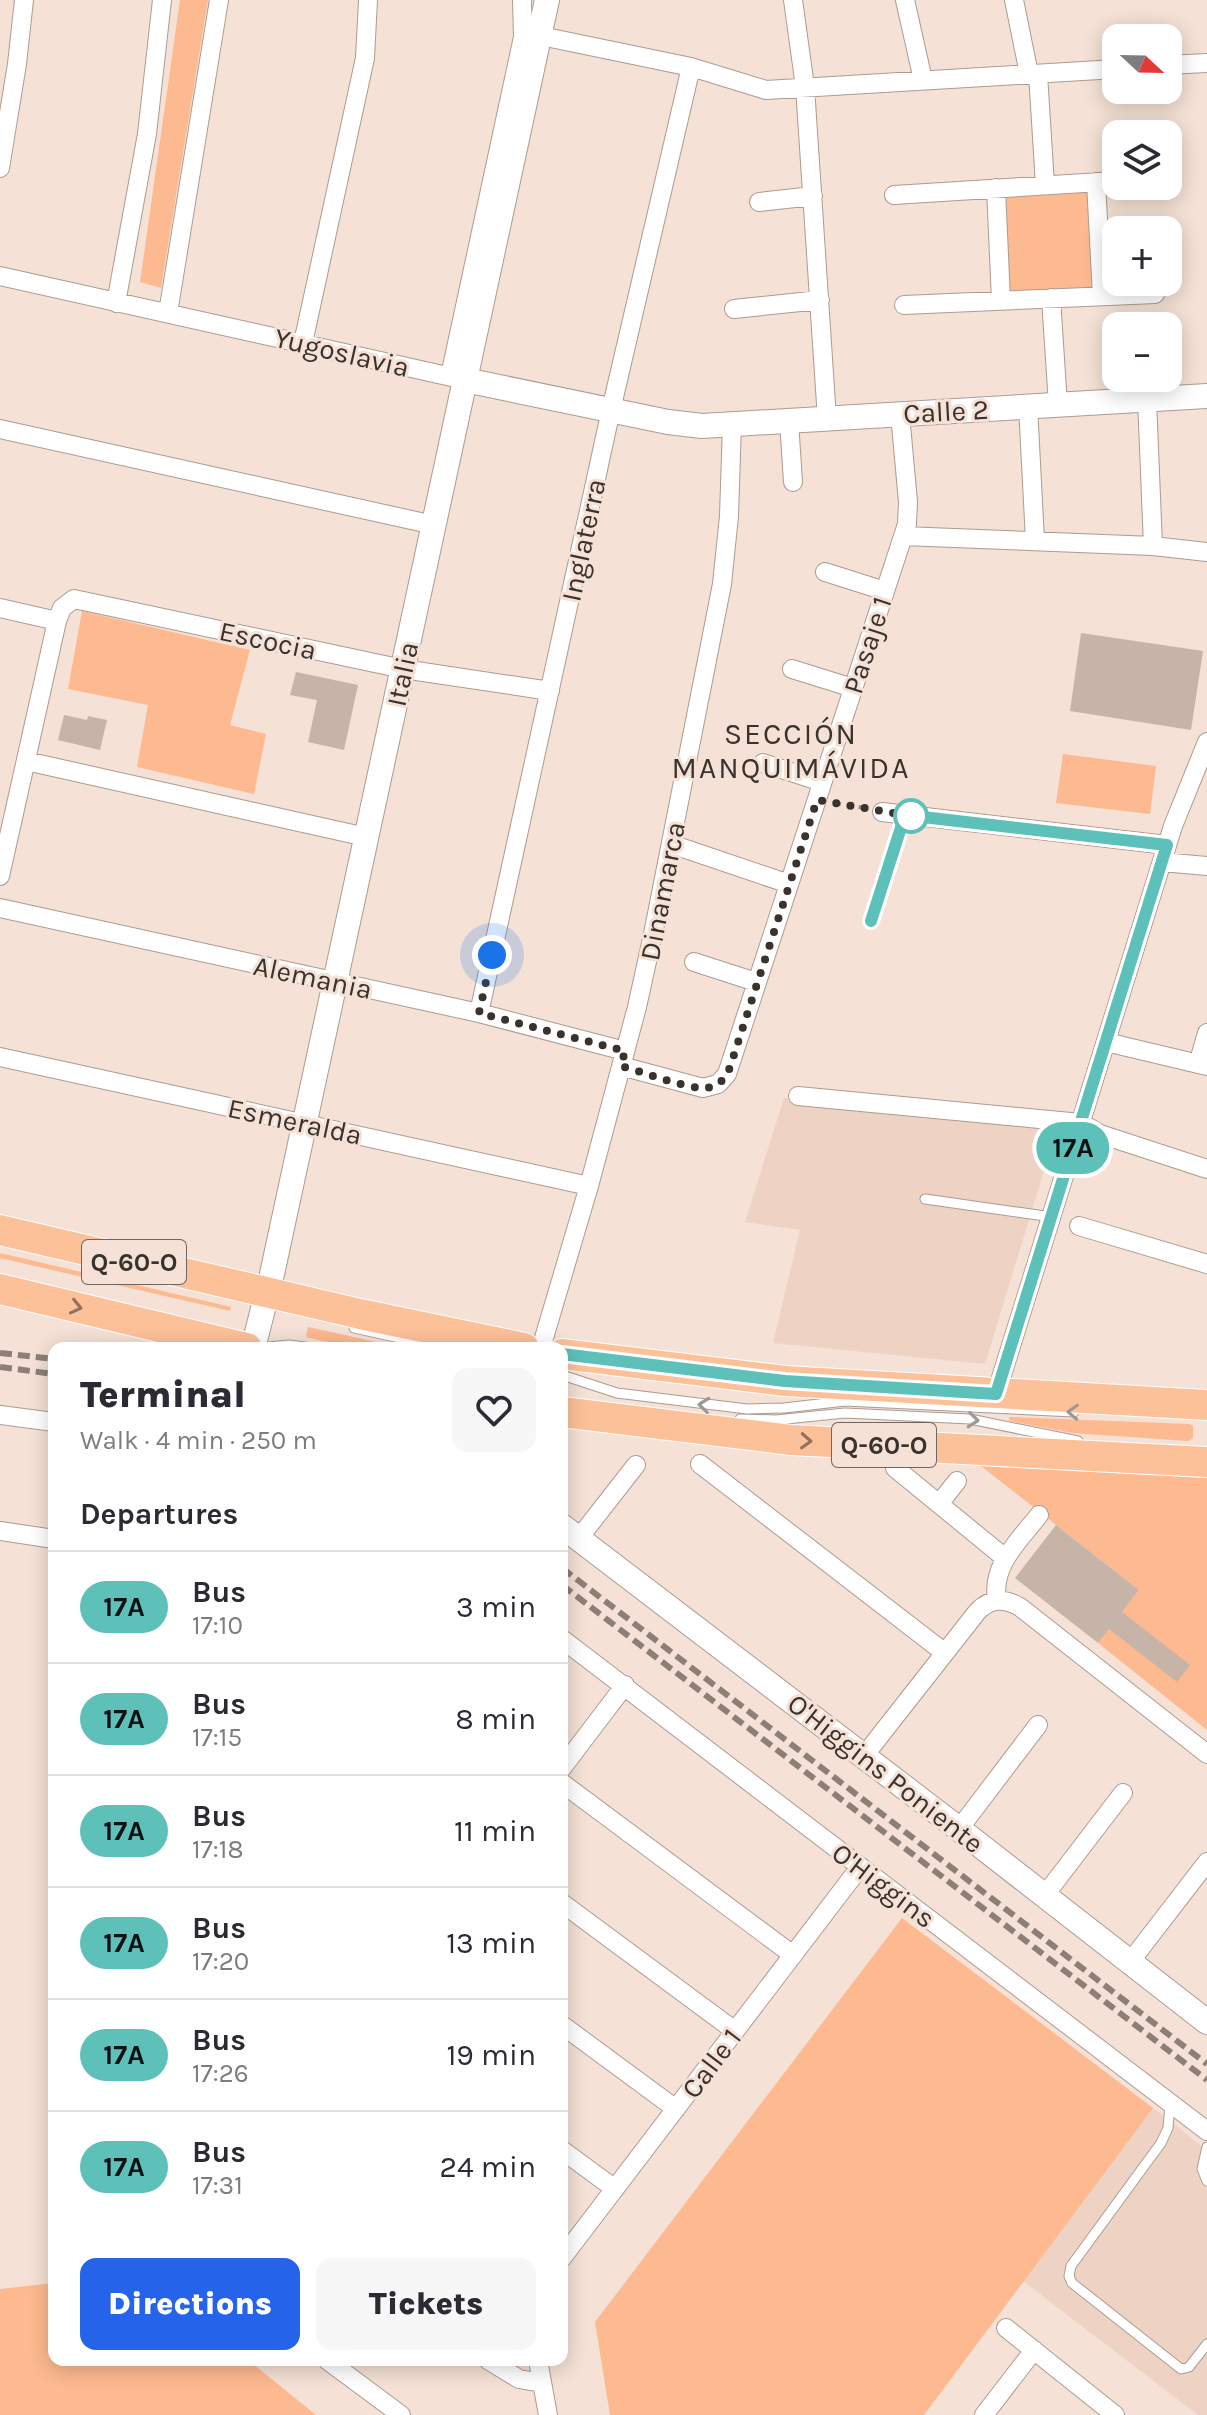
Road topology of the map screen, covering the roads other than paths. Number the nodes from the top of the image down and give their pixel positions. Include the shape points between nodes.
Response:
1 (24, 0) edge
2 (162, 0) edge
3 (219, 0) edge
4 (368, 0) edge
5 (522, 0) edge
6 (547, 0) edge
7 (793, 0) edge
8 (905, 0) edge
9 (1014, 0) edge
10 (541, 36) junction
11 (1207, 63) edge
12 (1182, 64) edge
13 (691, 67) junction
14 (1102, 70) edge
15 (1034, 74) junction
16 (923, 80) junction
17 (805, 87) junction
18 (0, 168) edge
19 (1096, 182) junction
20 (1102, 182) edge
21 (1045, 185) junction
22 (996, 188) junction
23 (894, 195) dead end
24 (813, 196) junction
25 (759, 202) dead end
26 (0, 276) edge
27 (1102, 296) joint
28 (1051, 298) junction
29 (820, 300) junction
30 (1001, 301) junction
31 (116, 303) junction
32 (904, 305) dead end
33 (734, 309) dead end
34 (168, 313) junction
35 (303, 343) junction
36 (457, 378) junction
37 (1207, 396) edge
38 (1147, 399) junction
39 (1058, 405) junction
40 (1028, 406) junction
41 (611, 410) junction
42 (900, 414) junction
43 (827, 419) junction
44 (789, 421) junction
45 (684, 424) joint
46 (732, 424) junction
47 (0, 429) edge
48 (793, 482) dead end
49 (434, 525) junction
50 (903, 536) junction
51 (1035, 540) junction
52 (1153, 546) junction
53 (1207, 552) edge
54 (825, 572) dead end
55 (885, 591) junction
56 (0, 608) edge
57 (57, 621) junction
58 (403, 669) junction
59 (792, 669) dead end
60 (853, 688) junction
61 (550, 691) junction
62 (1207, 742) edge
63 (26, 761) junction
64 (763, 763) dead end
65 (820, 791) junction
66 (882, 812) road end
67 (905, 815) junction
68 (366, 837) junction
69 (671, 844) junction
70 (1165, 854) junction
71 (1207, 866) edge
72 (0, 876) edge
73 (789, 884) junction
74 (0, 908) edge
75 (871, 921) dead end
76 (694, 962) dead end
77 (335, 981) junction
78 (756, 982) junction
79 (479, 1013) junction
80 (1207, 1033) edge
81 (1106, 1042) junction
82 (0, 1057) edge
83 (623, 1058) junction
84 (1202, 1065) edge
85 (798, 1096) dead end
86 (304, 1123) junction
87 (1081, 1123) junction
88 (1207, 1169) edge
89 (589, 1186) junction
90 (925, 1199) dead end
91 (1052, 1217) junction
92 (1079, 1226) dead end
93 (0, 1230) edge
94 (1207, 1264) edge
95 (0, 1289) edge
96 (264, 1303) junction
97 (349, 1327) dead end
98 (227, 1342) edge
99 (254, 1342) edge
100 (418, 1342) edge
101 (489, 1342) edge
102 (543, 1342) edge
103 (568, 1355) edge
104 (568, 1377) edge
105 (996, 1394) junction
106 (568, 1413) edge
107 (1087, 1413) dead end
108 (1207, 1413) edge
109 (0, 1415) edge
110 (728, 1418) dead end
111 (48, 1421) edge
112 (1202, 1436) edge
113 (1087, 1441) dead end
114 (700, 1464) dead end
115 (636, 1465) dead end
116 (895, 1468) dead end
117 (957, 1481) dead end
118 (939, 1504) junction
119 (1039, 1515) dead end
120 (0, 1531) edge
121 (570, 1532) edge
122 (48, 1538) edge
123 (1005, 1558) junction
124 (997, 1600) junction
125 (568, 1643) edge
126 (945, 1653) junction
127 (625, 1685) junction
128 (1038, 1725) dead end
129 (1207, 1754) edge
130 (864, 1756) junction
131 (568, 1760) edge
132 (568, 1787) edge
133 (1123, 1793) dead end
134 (959, 1829) junction
135 (1207, 1862) edge
136 (860, 1867) junction
137 (1045, 1895) junction
138 (568, 1907) edge
139 (793, 1955) junction
140 (1130, 1962) junction
141 (1207, 2022) edge
142 (568, 2029) edge
143 (735, 2031) junction
144 (1170, 2103) junction
145 (676, 2109) junction
146 (1207, 2131) edge
147 (1207, 2147) edge
148 (568, 2154) edge
149 (1207, 2181) edge
150 (615, 2189) junction
151 (568, 2250) edge
152 (1006, 2328) dead end
153 (1207, 2344) edge
154 (1034, 2350) junction
155 (335, 2366) edge
156 (498, 2366) edge
157 (539, 2366) edge
158 (542, 2383) junction
159 (401, 2415) edge
160 (548, 2415) edge
161 (984, 2415) edge
162 (1115, 2415) edge

1 - 18 street
2 - 31 street via 147,134
3 - 34 street
4 - 35 street via 365,58
5 - 36 street, Italia via 523,37
6 - 10 street, Italia
7 - 17 street
8 - 16 street
9 - 15 street
10 - 13 street
10 - 36 street, Italia
11 - 12 street
13 - 17 street via 752,87
13 - 41 street, Inglaterra
14 - 15 street
15 - 16 street
15 - 21 street
16 - 17 street
17 - 24 street
19 - 20 street
19 - 21 street
19 - 27 street
21 - 22 street
22 - 23 street
22 - 30 street
24 - 25 street
24 - 29 street
26 - 31 street, Yugoslavia
27 - 28 street
28 - 30 street
28 - 39 street
29 - 33 street
29 - 43 street
30 - 32 street
31 - 34 street, Yugoslavia
34 - 35 street, Yugoslavia
35 - 36 street, Yugoslavia
36 - 41 street, Yugoslavia
36 - 49 street, Italia
37 - 38 street, Calle 2
38 - 39 street, Calle 2
38 - 52 street
39 - 40 street, Calle 2
40 - 42 street, Calle 2
40 - 51 street
41 - 45 street, Yugoslavia
41 - 61 street, Inglaterra
42 - 43 street, Calle 2
42 - 50 street, Pasaje 1 via 908,502
43 - 44 street, Calle 2
44 - 46 street, Calle 2
44 - 48 street
45 - 46 street, Calle 2
46 - 69 street, Dinamarca via 722,584
47 - 49 street
49 - 58 street, Italia
50 - 51 street
50 - 55 street, Pasaje 1
51 - 52 street
52 - 53 street
54 - 55 street
55 - 60 street, Pasaje 1
56 - 57 street
57 - 58 street, Escocia via 68,602 81,599
57 - 63 street
58 - 61 street, Escocia
58 - 68 street, Italia
59 - 60 street
60 - 65 street, Pasaje 1
61 - 79 street, Inglaterra
62 - 70 street
63 - 68 street
63 - 72 street
64 - 65 street
65 - 73 street, Pasaje 1
66 - 67 street
67 - 70 street
67 - 75 lane
68 - 77 street, Italia
69 - 73 street
69 - 83 street, Dinamarca
70 - 71 street
70 - 81 street
73 - 78 street, Pasaje 1
74 - 77 street, Alemania
76 - 78 street
77 - 79 street, Alemania
77 - 86 street, Italia
78 - 83 street via 730,1067 718,1084 703,1088
79 - 83 street, Alemania
80 - 84 street
81 - 84 street
81 - 87 street
82 - 86 street, Esmeralda
83 - 89 street, Dinamarca
85 - 87 street
86 - 89 street, Esmeralda
86 - 96 street, Italia
87 - 88 street
87 - 91 street
89 - 102 street, Dinamarca
90 - 91 lane
91 - 105 street
92 - 94 street
93 - 96 main road, Q-60-O
95 -> 98 main road, Q-60-O
96 - 99 street, Italia
96 - 101 main road, Q-60-O
97 - 100 lane
103 - 105 main road, Q-60-O via 785,1381
107 -> 104 lane via 845,1401 747,1409 617,1393
105 - 112 main road, Q-60-O
106 -> 112 main road, Q-60-O via 791,1440
108 - 112 lane
109 - 111 street
110 -> 113 lane via 776,1420 845,1413 970,1419
114 - 126 street
115 - 121 street
116 - 118 street
117 - 118 street
118 - 123 street
119 - 123 street
120 - 122 street
121 - 130 street, O'Higgins Poniente
123 - 124 street via 996,1579
124 - 126 street via 981,1607
124 - 129 street via 1020,1607
125 - 127 street, O'Higgins
126 - 130 street
127 - 131 street
127 - 136 street, O'Higgins
128 - 134 street
130 - 134 street, O'Higgins Poniente
132 - 139 street
133 - 137 street
134 - 137 street, O'Higgins Poniente
135 - 140 street
136 - 139 street, Calle 1
136 - 144 street, O'Higgins
137 - 140 street, O'Higgins Poniente
138 - 143 street
139 - 143 street, Calle 1
140 - 141 street, O'Higgins Poniente
142 - 145 street
143 - 145 street, Calle 1
144 - 146 street, O'Higgins
144 - 153 lane via 1161,2143 1071,2266 1069,2276 1181,2369 1189,2367
145 - 150 street, Calle 1
147 - 149 lane via 1202,2169
148 - 150 street
150 - 151 street, Calle 1
152 - 154 street
154 - 161 street
154 - 162 street
155 - 159 street
156 - 158 street via 519,2379
157 - 158 street
158 - 160 street

